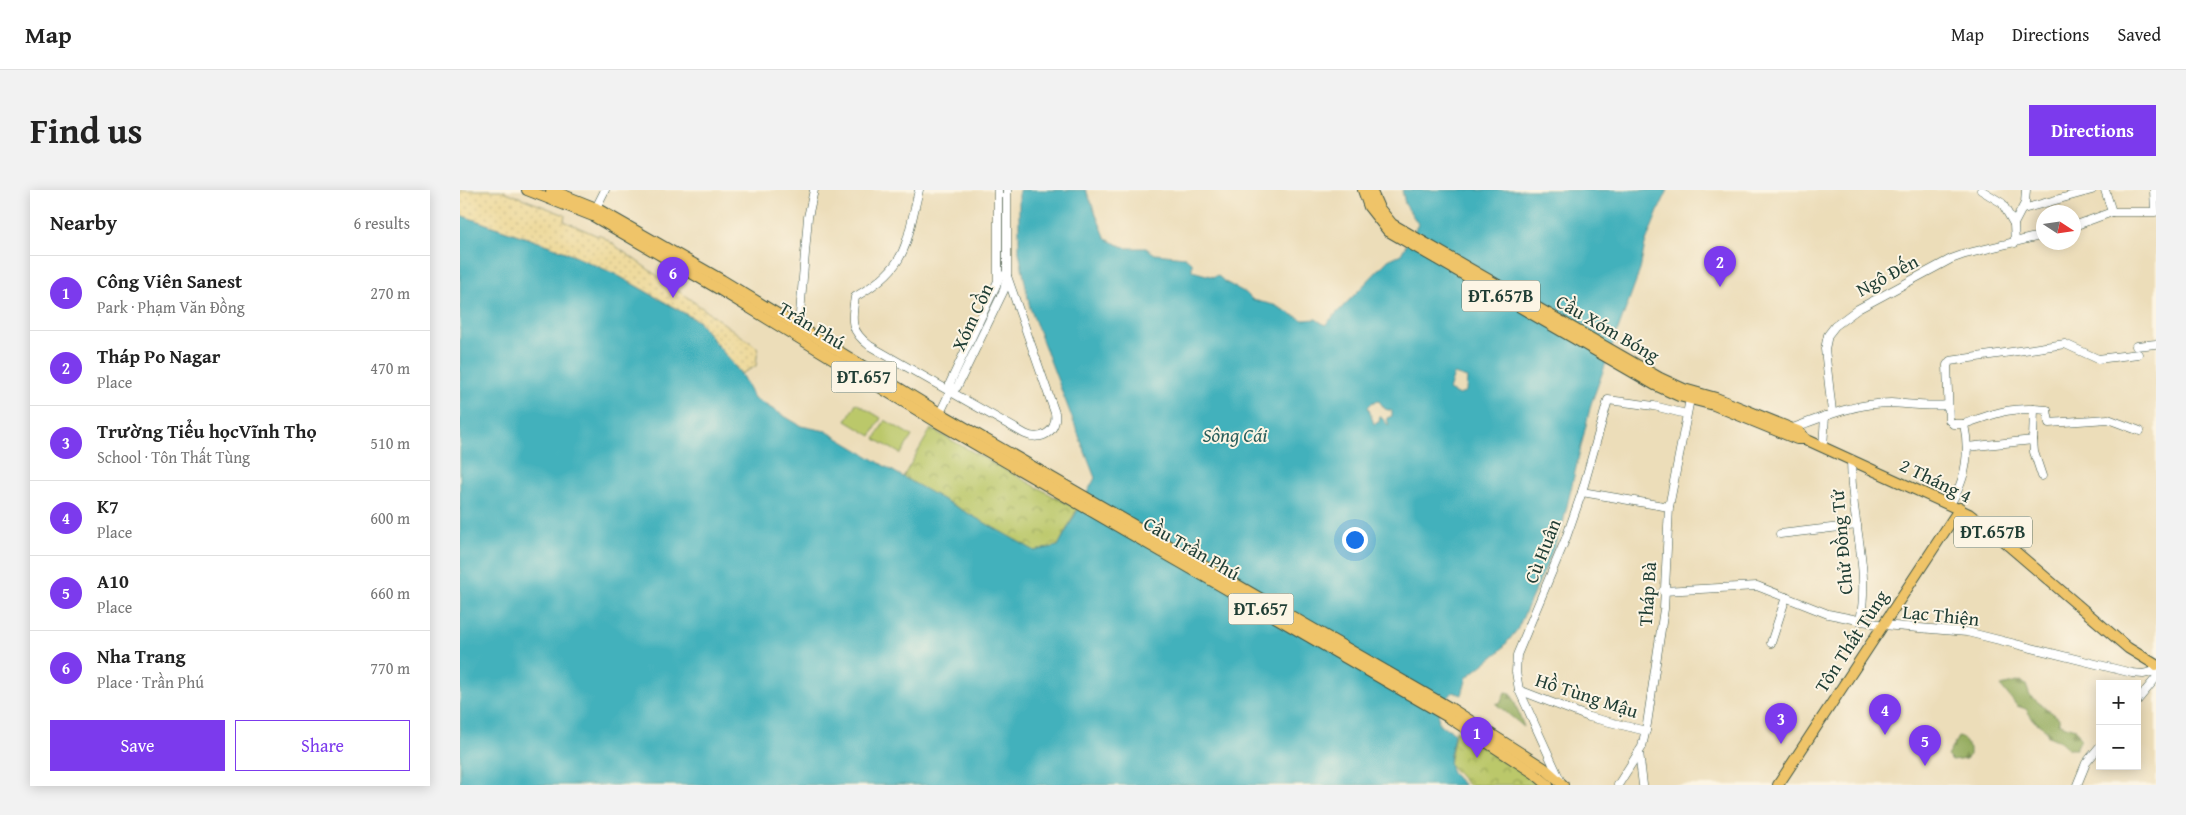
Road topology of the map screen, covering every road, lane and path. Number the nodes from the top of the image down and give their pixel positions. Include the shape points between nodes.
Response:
1 (527, 190) edge
2 (551, 190) edge
3 (605, 190) edge
4 (814, 190) edge
5 (919, 190) edge
6 (998, 190) edge
7 (1007, 190) edge
8 (1363, 190) edge
9 (1370, 190) edge
10 (1981, 190) edge
11 (2026, 190) edge
12 (2092, 190) edge
13 (2105, 190) edge
14 (2154, 190) edge
15 (2074, 193) edge
16 (2156, 198) edge
17 (2022, 209) junction
18 (594, 212) junction
19 (2112, 212) junction
20 (2081, 223) edge
21 (2014, 224) junction
22 (2036, 237) edge
23 (2015, 243) junction
24 (1003, 275) junction
25 (797, 330) junction
26 (2156, 344) edge
27 (1657, 382) junction
28 (950, 392) junction
29 (1690, 400) junction
30 (1948, 405) junction
31 (2034, 409) junction
32 (1686, 414) junction
33 (1829, 414) junction
34 (937, 417) junction
35 (1964, 424) junction
36 (1790, 428) junction
37 (2140, 431) dead end
38 (1805, 439) junction
39 (2033, 440) junction
40 (1823, 447) junction
41 (1967, 448) junction
42 (1851, 459) junction
43 (2042, 476) dead end
44 (1582, 492) junction
45 (1076, 496) joint
46 (1955, 506) junction
47 (1669, 507) junction
48 (1857, 525) junction
49 (1780, 534) dead end
50 (1663, 591) junction
51 (1786, 597) junction
52 (1860, 621) junction
53 (1883, 625) junction
54 (1771, 643) dead end
55 (2156, 665) edge
56 (2156, 671) edge
57 (2156, 678) edge
58 (1519, 690) junction
59 (2141, 696) edge
60 (1450, 713) junction
61 (1646, 731) junction
62 (2096, 751) edge
63 (1639, 752) junction
64 (1548, 754) junction
65 (1540, 765) junction
66 (1548, 785) edge
67 (1563, 785) edge
68 (1618, 785) edge
69 (1642, 785) edge
70 (1778, 785) edge
71 (2077, 785) edge

1 - 18 main road, Trần Phú / ĐT.657
2 - 18 main road, Trần Phú / ĐT.657
3 - 18 street
4 - 25 street via 808,217
5 - 28 street via 899,260 885,277 855,297 853,324 859,338 870,346
6 - 24 street, Xóm Cồn
7 - 24 street, Xóm Cồn
8 - 27 main road, Cầu Xóm Bóng / ĐT.657B via 1369,207 1388,231
9 - 27 main road, Cầu Xóm Bóng / ĐT.657B via 1392,224
10 - 21 street via 2002,203
11 - 17 street
12 - 15 street
13 - 19 street
14 - 16 street
15 - 17 street
16 - 19 street via 2156,212
17 - 21 street
18 - 25 main road, Trần Phú / ĐT.657
19 - 20 street
21 - 23 street
22 - 23 street, Ngô Đến
23 - 33 street, Ngô Đến via 1951,259 1858,309 1835,326 1826,341
24 - 28 street, Xóm Cồn via 999,302 957,388
24 - 28 street via 1055,413 1055,424 1048,434 1030,437
25 - 34 main road, Trần Phú / ĐT.657
26 - 30 street via 2098,359 2065,344 1950,361 1947,365
27 - 29 main road, 2 Tháng 4 / ĐT.657B
27 - 36 main road, 2 Tháng 4 / ĐT.657B via 1716,398
28 - 34 street, Xóm Cồn
29 - 32 street, Tháp Bà
29 - 38 main road, 2 Tháng 4 / ĐT.657B via 1714,405 1797,439
30 - 33 street via 1891,404
30 - 35 street via 1949,420 1953,424
31 - 35 street via 2008,409
31 - 37 street via 2047,410 2049,423 2108,419
31 - 39 street
32 - 44 street, Cù Huân via 1608,400
32 - 47 street, Tháp Bà
33 - 36 street
33 - 40 street, Ngô Đến
34 - 45 main road, Trần Phú / ĐT.657
35 - 41 street
36 - 38 main road, 2 Tháng 4 / ĐT.657B via 1800,432
38 - 40 main road, 2 Tháng 4 / ĐT.657B
39 - 41 street
39 - 43 street
40 - 42 main road, 2 Tháng 4 / ĐT.657B
41 - 46 street
42 - 46 main road, 2 Tháng 4 / ĐT.657B
42 - 48 street, Chử Đồng Tử
44 - 47 street
44 - 58 street, Cù Huân via 1517,655
45 - 60 main road, Cầu Trần Phú / ĐT.657
46 - 53 main road, Tôn Thất Tùng
46 - 55 main road, 2 Tháng 4 / ĐT.657B via 1996,534 2128,648
47 - 50 street, Tháp Bà
48 - 49 street
48 - 52 street, Chử Đồng Tử via 1864,566
50 - 51 street, Lạc Thiện via 1749,585
50 - 61 street, Tháp Bà via 1664,609
51 - 52 street, Lạc Thiện via 1818,612
51 - 54 street
52 - 53 street, Lạc Thiện
53 - 56 street, Lạc Thiện via 1967,632 2132,673
53 - 70 main road, Tôn Thất Tùng
57 - 59 street
58 - 61 street, Hồ Tùng Mậu via 1589,717
58 - 64 street, Cù Huân
60 - 65 main road, ĐT.657
60 - 66 main road, ĐT.657
61 - 63 street, Tháp Bà
62 - 71 street
63 - 68 street, Tháp Bà
63 - 69 street
64 - 65 street via 1548,763
64 - 67 street, Cù Huân
65 - 67 main road, ĐT.657

